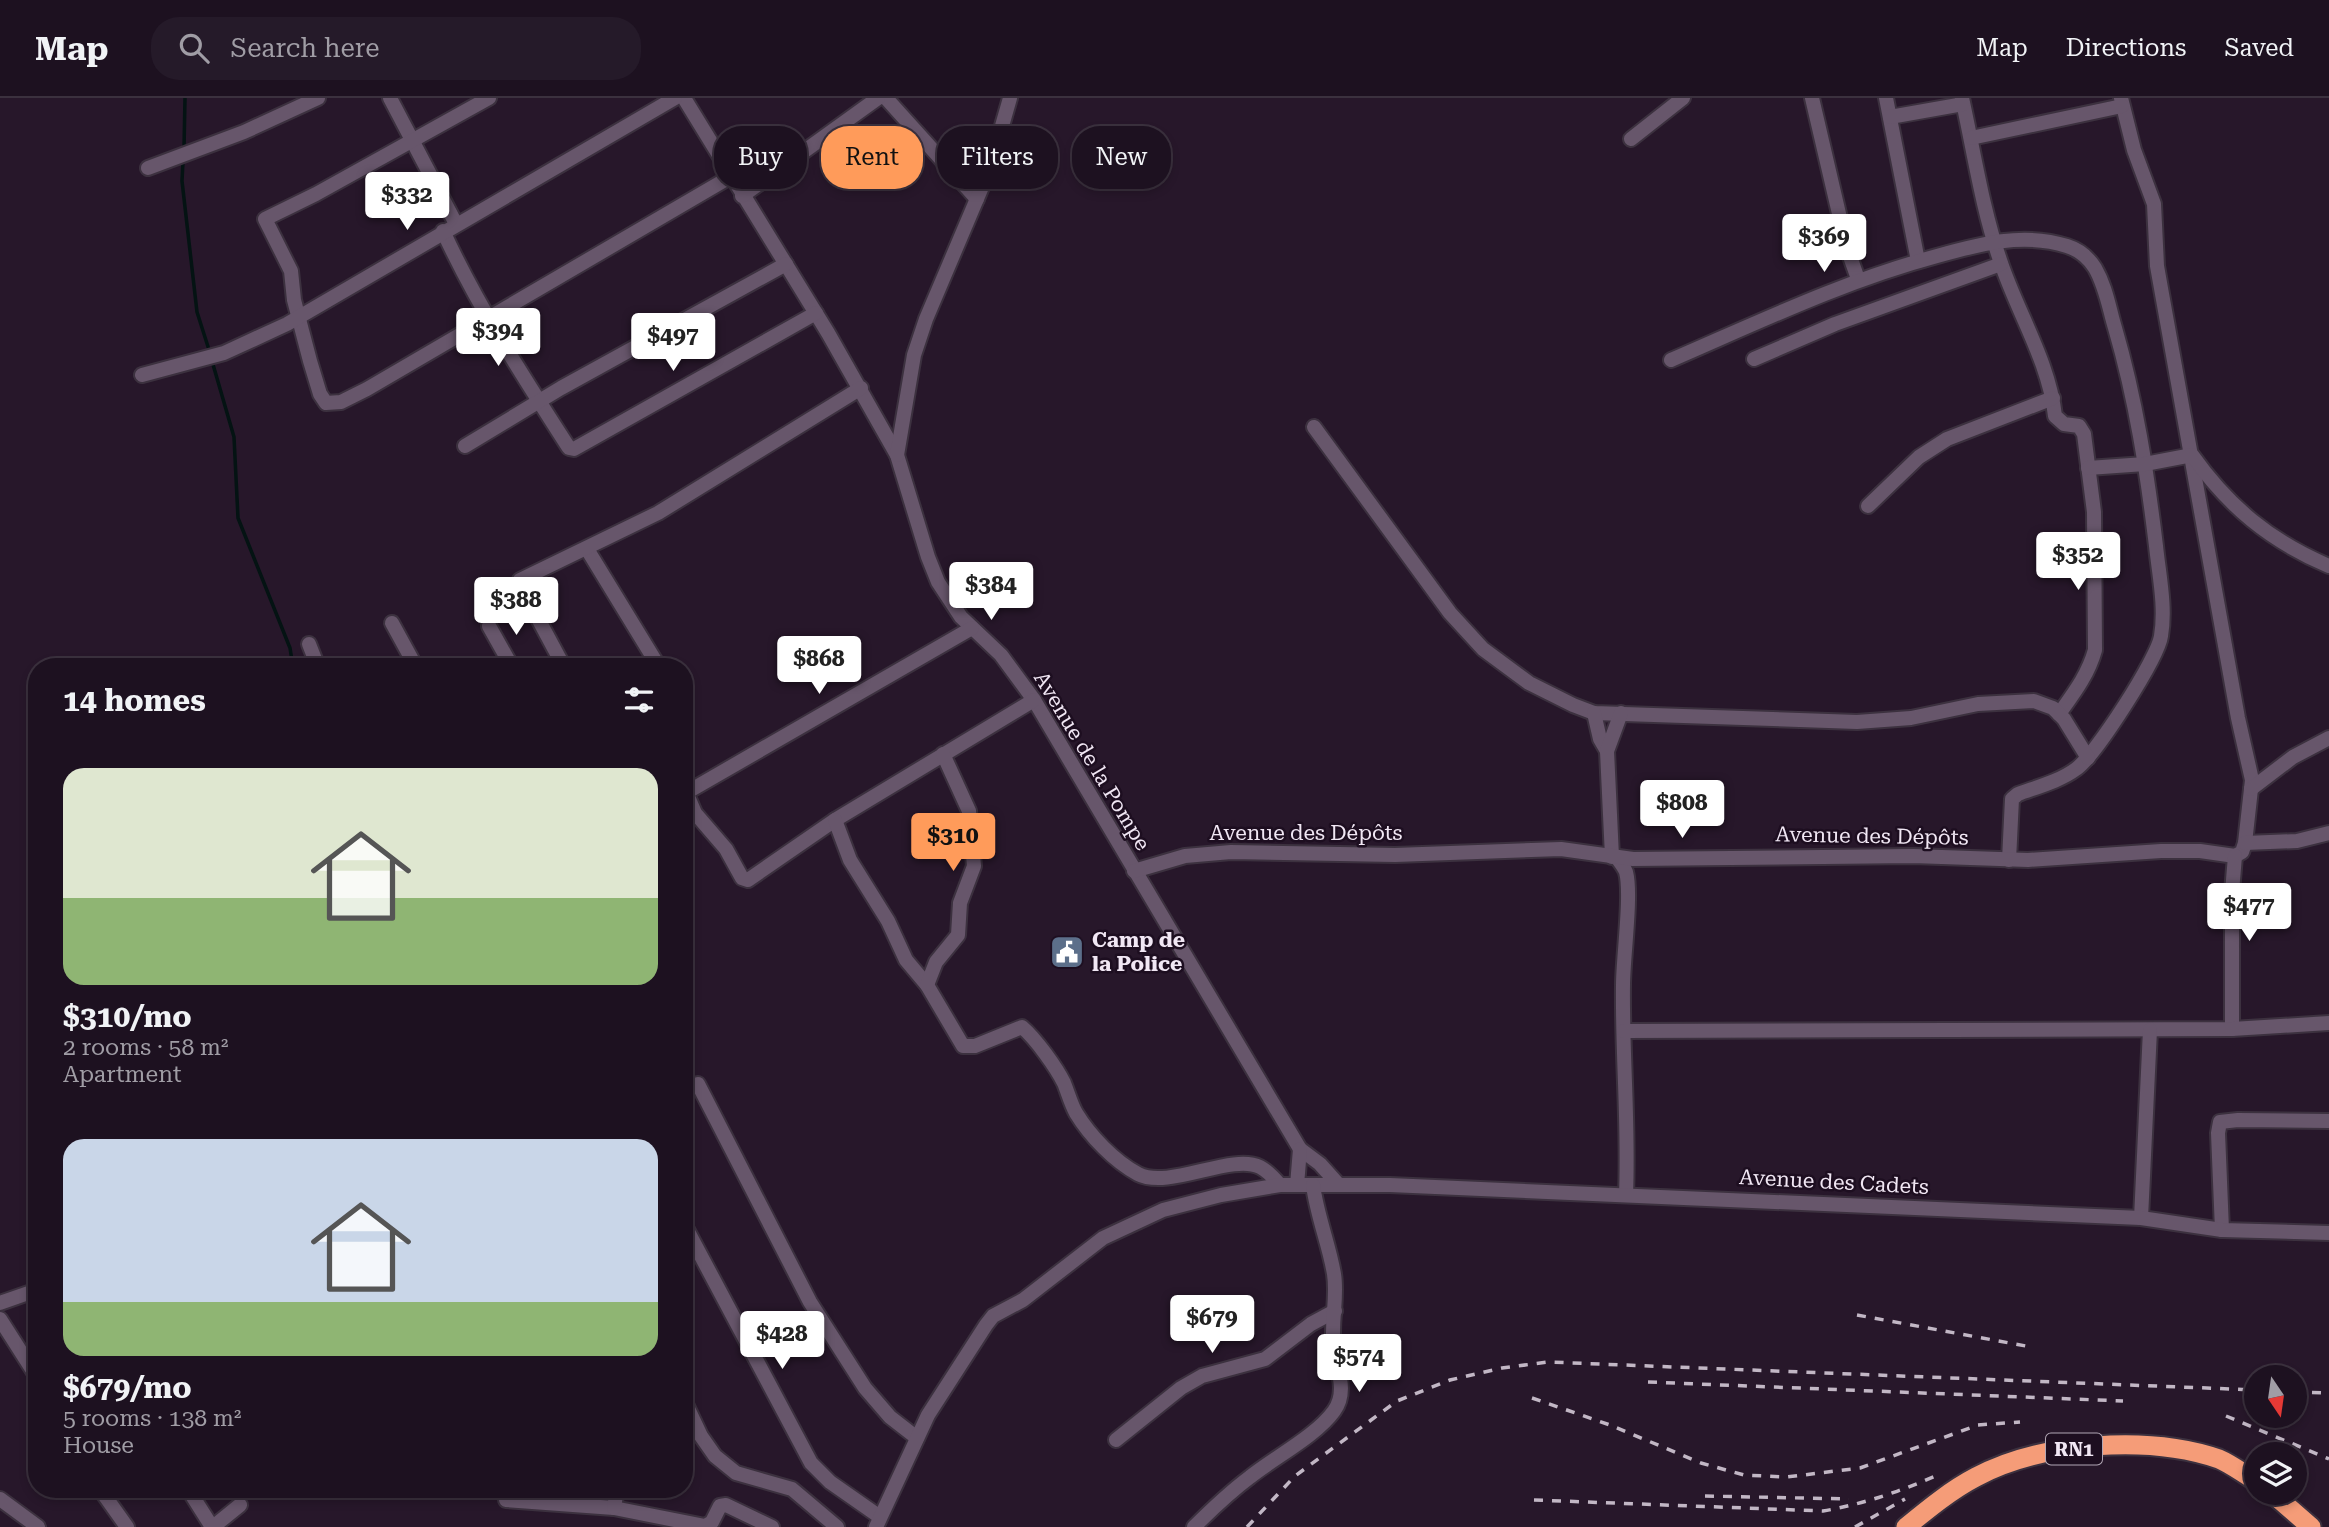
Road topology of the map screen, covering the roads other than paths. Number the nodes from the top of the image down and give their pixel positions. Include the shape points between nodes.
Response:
1 (318, 98) edge
2 (390, 98) edge
3 (489, 98) edge
4 (675, 98) edge
5 (684, 98) edge
6 (878, 98) edge
7 (886, 98) edge
8 (1010, 98) edge
9 (1683, 98) edge
10 (1812, 98) edge
11 (1886, 98) edge
12 (1963, 101) edge
13 (2121, 102) edge
14 (1890, 117) junction
15 (1971, 138) junction
16 (413, 139) junction
17 (1631, 139) dead end
18 (714, 150) edge
19 (148, 168) dead end
20 (714, 186) edge
21 (738, 189) edge
22 (742, 196) junction
23 (977, 200) junction
24 (449, 227) junction
25 (1994, 242) junction
26 (1918, 261) junction
27 (786, 264) junction
28 (2001, 264) junction
29 (1858, 279) junction
30 (816, 313) junction
31 (300, 316) junction
32 (488, 318) junction
33 (1754, 359) dead end
34 (1671, 360) dead end
35 (142, 375) dead end
36 (861, 388) junction
37 (2053, 398) junction
38 (538, 401) junction
39 (1314, 426) dead end
40 (465, 446) dead end
41 (897, 455) junction
42 (2192, 455) junction
43 (2145, 464) junction
44 (2088, 468) junction
45 (1868, 506) dead end
46 (587, 549) junction
47 (2329, 566) edge
48 (392, 622) dead end
49 (489, 626) dead end
50 (972, 628) junction
51 (309, 644) dead end
52 (314, 658) edge
53 (411, 658) edge
54 (507, 658) edge
55 (559, 658) edge
56 (654, 658) edge
57 (1034, 700) junction
58 (1594, 713) junction
59 (1621, 713) junction
60 (2059, 714) junction
61 (2329, 738) edge
62 (1607, 751) junction
63 (943, 754) junction
64 (2088, 758) junction
65 (693, 788) edge
66 (2251, 789) junction
67 (693, 809) edge
68 (835, 820) junction
69 (2329, 833) edge
70 (2245, 843) junction
71 (2235, 856) junction
72 (1615, 857) junction
73 (2008, 860) junction
74 (1629, 865) junction
75 (1134, 871) junction
76 (927, 985) junction
77 (2329, 1023) edge
78 (2232, 1029) junction
79 (2150, 1030) junction
80 (1624, 1031) junction
81 (698, 1084) dead end
82 (2329, 1121) edge
83 (1300, 1149) junction
84 (1336, 1183) junction
85 (1280, 1185) junction
86 (1297, 1185) junction
87 (1313, 1185) junction
88 (1626, 1194) junction
89 (2141, 1218) junction
90 (2222, 1230) junction
91 (2329, 1233) edge
92 (693, 1241) edge
93 (28, 1293) edge
94 (0, 1303) edge
95 (1335, 1311) junction
96 (0, 1319) edge
97 (28, 1363) edge
98 (693, 1420) edge
99 (917, 1438) junction
100 (1116, 1440) dead end
101 (2244, 1474) edge
102 (106, 1498) edge
103 (194, 1498) edge
104 (616, 1498) edge
105 (0, 1499) edge
106 (506, 1500) dead end
107 (240, 1505) dead end
108 (2286, 1505) edge
109 (614, 1508) junction
110 (878, 1522) edge
111 (37, 1527) edge
112 (127, 1527) edge
113 (213, 1527) edge
114 (772, 1527) edge
115 (837, 1527) edge
116 (1194, 1527) edge
117 (1906, 1527) edge
118 (2312, 1527) edge

1 - 19 street
2 - 16 street
3 - 16 street
4 - 24 street
5 - 18 street, Avenue de la Pompe
6 - 22 street
7 - 23 street
8 - 23 street
9 - 17 street
10 - 29 street
11 - 14 street
12 - 14 street
12 - 15 street
13 - 15 street
13 - 42 street via 2154,204 2157,266
14 - 26 street
15 - 25 street
16 - 24 street
16 - 31 street via 265,219 291,271
20 - 32 street
21 - 22 street, Avenue de la Pompe
22 - 27 street, Avenue de la Pompe
23 - 41 street via 926,319
24 - 31 street
24 - 32 street
25 - 26 street
25 - 28 street
25 - 43 street via 2015,239 2064,245 2090,260 2103,284 2123,352
26 - 29 street
27 - 30 street, Avenue de la Pompe
27 - 38 street
28 - 33 street via 1835,324
28 - 37 street
29 - 34 street
30 - 36 street, Avenue de la Pompe
30 - 38 street via 579,448 569,448
31 - 32 street via 320,394 333,404
31 - 35 street via 224,353
32 - 38 street
36 - 41 street, Avenue de la Pompe
36 - 46 street via 700,489
37 - 44 street via 2058,421 2083,430
37 - 45 street via 1948,439 1919,457
38 - 40 street
39 - 58 street via 1474,639 1504,666
41 - 50 street, Avenue de la Pompe via 938,582
42 - 43 street
42 - 47 street via 2227,500 2249,519
42 - 66 street via 2238,718 2251,767
43 - 44 street
43 - 64 street via 2160,579 2161,637 2147,668
44 - 60 street via 2094,512 2095,650 2080,686
46 - 55 street via 520,582
46 - 56 street
48 - 53 street
49 - 54 street
50 - 57 street, Avenue de la Pompe via 1001,655
50 - 65 street
51 - 52 street
57 - 63 street
57 - 75 street, Avenue de la Pompe
58 - 59 street
58 - 62 street
59 - 60 street via 1857,722 1912,718 1978,704 2034,701
59 - 62 street
60 - 64 street
61 - 66 street via 2293,757
62 - 72 street
63 - 68 street
63 - 76 street via 969,811 974,866 960,903 958,935 936,962
64 - 73 street via 2070,773 2015,796
66 - 70 street
67 - 68 street via 726,849 742,878 748,880
68 - 76 street via 855,869 888,920 906,960
69 - 70 street via 2297,841
70 - 71 street
71 - 73 street, Avenue des Dépôts via 2161,851
71 - 78 street
72 - 74 street, Avenue des Dépôts
72 - 75 street, Avenue des Dépôts via 1561,849 1395,855 1231,852 1185,856
73 - 74 street, Avenue des Dépôts via 1913,856
74 - 80 street
75 - 83 street, Avenue de la Pompe
76 - 85 street via 963,1046 975,1046 1019,1027 1026,1029 1060,1077 1089,1132 1139,1175 1174,1176 1245,1164 1257,1165
77 - 78 street
78 - 79 street
79 - 80 street
79 - 89 street
80 - 88 street
81 - 99 street via 810,1302 864,1388
82 - 90 street via 2220,1122
83 - 84 street, Avenue de la Pompe
83 - 86 street
84 - 87 street, Avenue des Cadets
84 - 88 street, Avenue des Cadets
85 - 86 street, Avenue des Cadets
85 - 99 street, Avenue des Cadets via 1188,1202 1122,1228 1093,1245 1023,1300 993,1316
86 - 87 street, Avenue des Cadets
87 - 95 street via 1334,1270
88 - 89 street, Avenue des Cadets
89 - 90 street, Avenue des Cadets
90 - 91 street, Avenue des Cadets
92 - 110 street via 811,1463
93 - 94 street
95 - 100 street via 1265,1359 1202,1376 1181,1388
95 - 116 street via 1334,1347 1342,1385 1334,1412
96 - 97 street
98 - 115 street via 715,1456 737,1473 792,1489
99 - 110 street, Avenue des Cadets
101 - 117 highway, RN1 via 2221,1460 2190,1452 2115,1446 2044,1452 1976,1477
102 - 112 street
103 - 113 street
104 - 109 street
105 - 111 street
106 - 109 street
107 - 113 street
108 - 118 highway
109 - 114 street via 705,1526 726,1504

